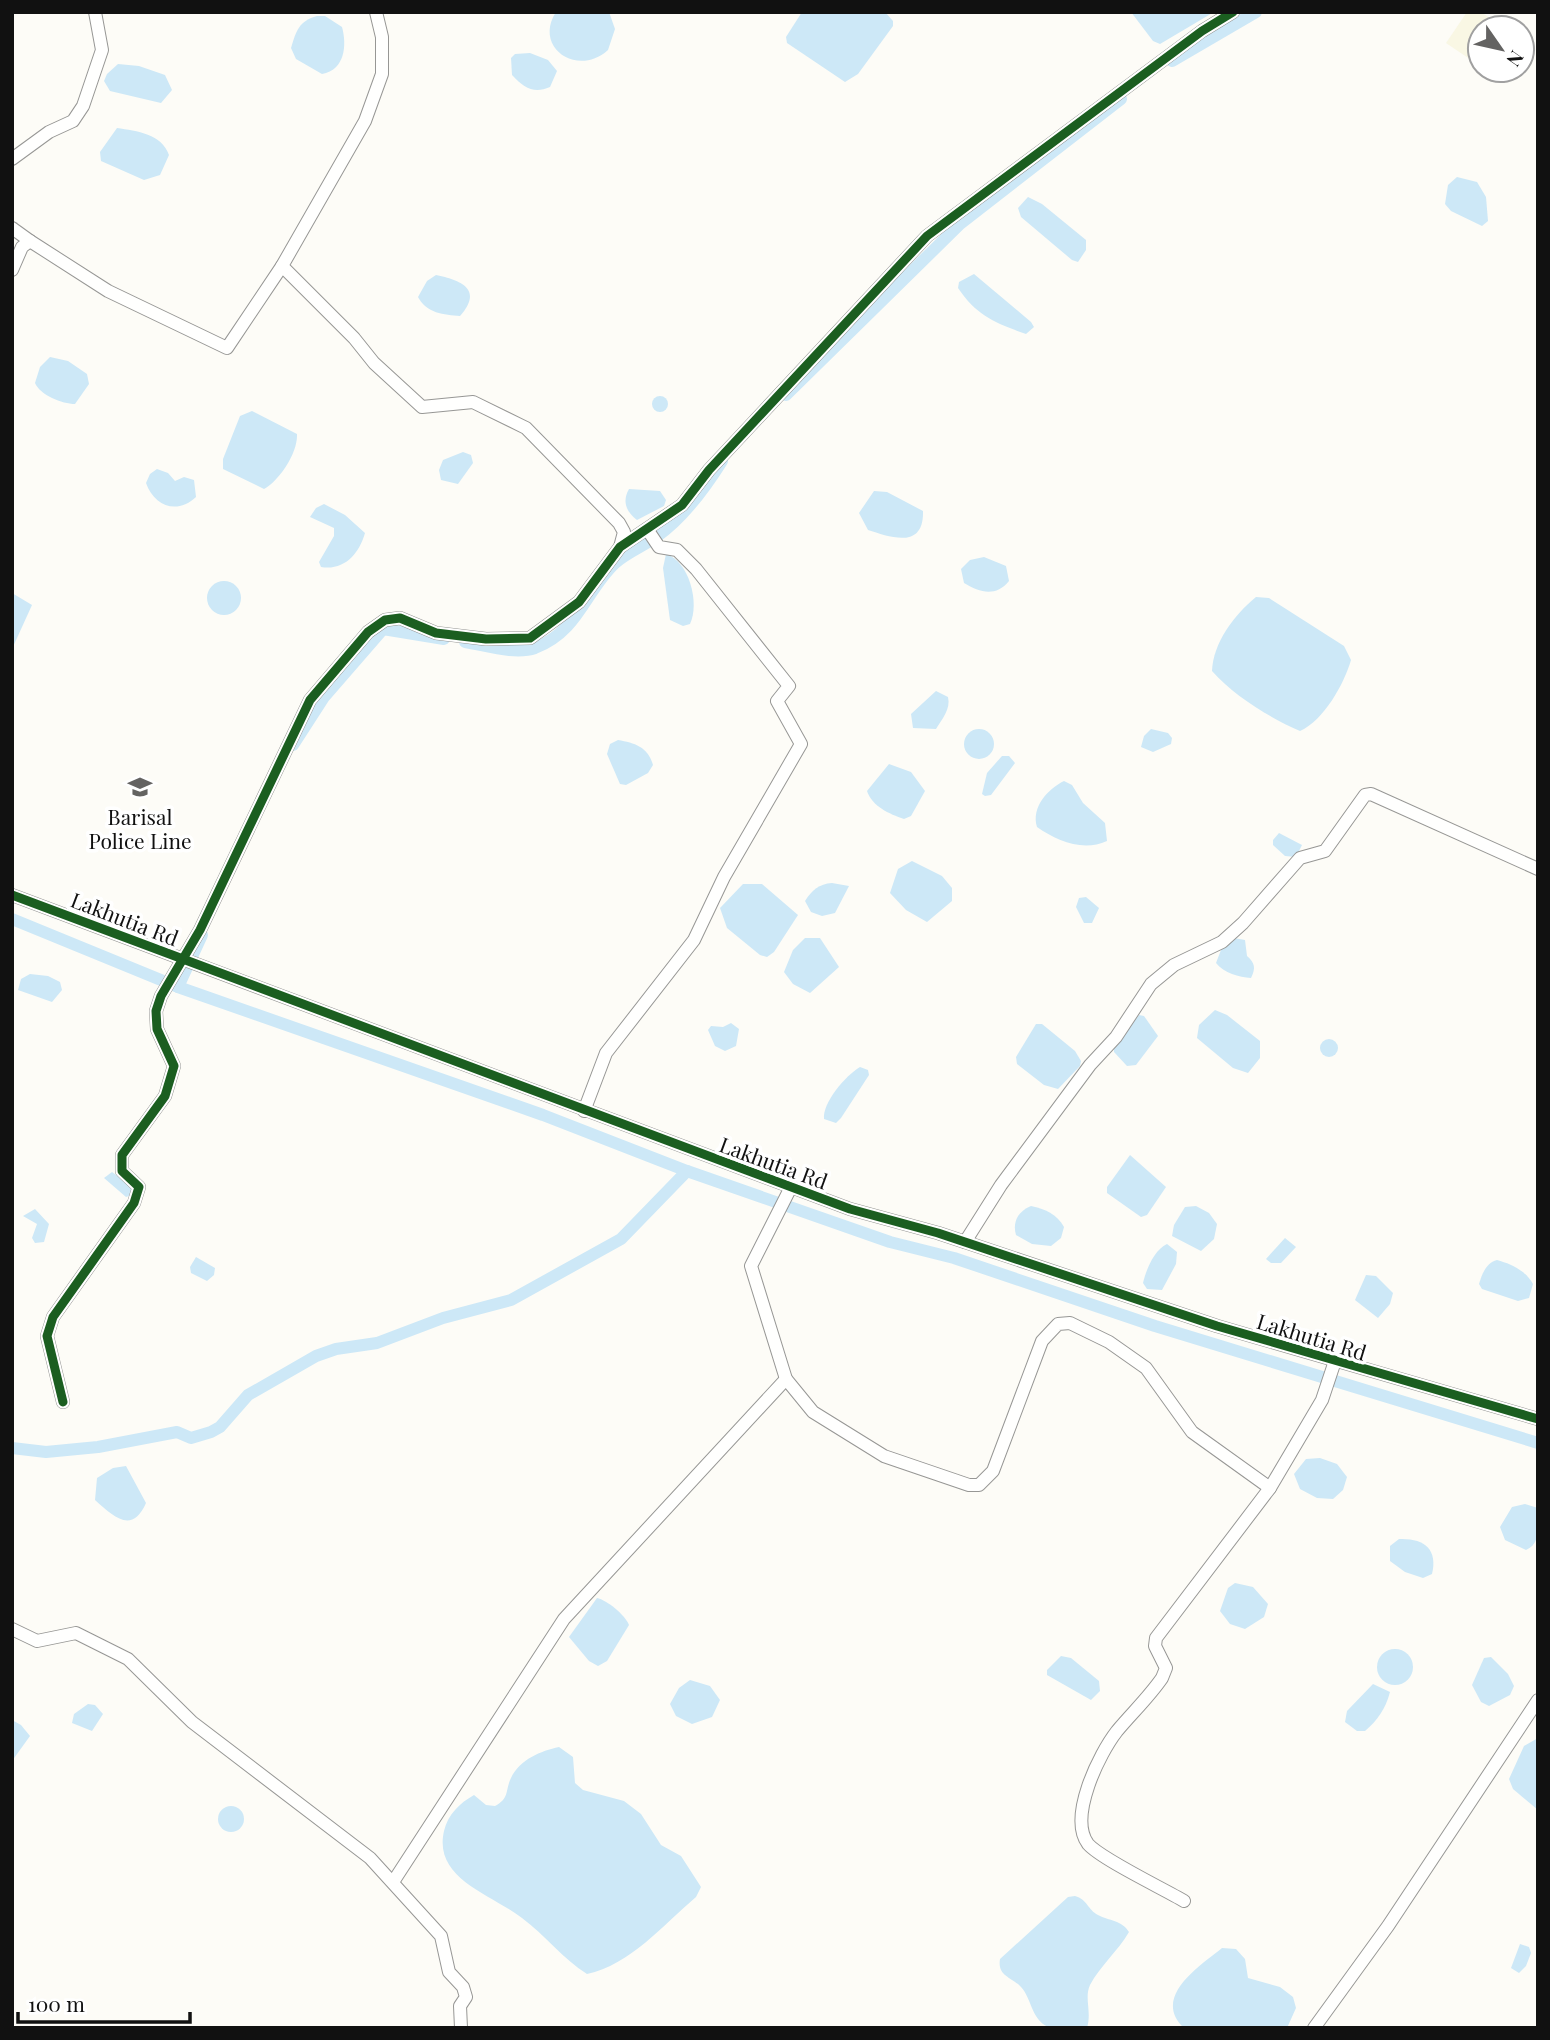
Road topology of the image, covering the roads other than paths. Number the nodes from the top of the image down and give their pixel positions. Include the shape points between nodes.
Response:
1 (95, 12) edge
2 (376, 12) edge
3 (1233, 12) edge
4 (12, 159) edge
5 (12, 228) edge
6 (30, 241) junction
7 (282, 265) junction
8 (12, 270) edge
9 (648, 529) junction
10 (620, 547) junction
11 (1538, 869) edge
12 (12, 895) edge
13 (183, 958) junction
14 (584, 1111) junction
15 (791, 1187) junction
16 (965, 1242) junction
17 (1335, 1361) junction
18 (786, 1379) junction
19 (63, 1402) dead end
20 (1538, 1419) edge
21 (1270, 1488) junction
22 (12, 1629) edge
23 (1538, 1700) edge
24 (393, 1882) junction
25 (1184, 1902) dead end
26 (461, 2028) edge
27 (1314, 2028) edge

1 - 4 street via 103,50 83,106 73,121
2 - 7 street via 382,37 382,74 365,121
3 - 9 street via 927,236 709,470 682,505
5 - 6 street
6 - 7 street via 107,291 228,348
6 - 8 street via 22,247
7 - 10 street via 422,407 473,402 526,428 619,523 624,532
9 - 10 street
9 - 14 street via 659,547 677,550 696,569 789,687 777,701 801,744 724,877 694,940 606,1053
10 - 13 street via 579,602 530,638 436,633 400,618 385,620 368,632 310,700
11 - 16 street via 1407,808 1371,794 1365,796 1325,851 1300,858 1222,942 1174,965 1151,984 1116,1037 1001,1185
12 - 13 street, Lakhutia Rd
13 - 14 street, Lakhutia Rd
13 - 19 street via 156,1011 157,1029 173,1066 165,1096 122,1155 122,1171 139,1187 134,1203 53,1317 47,1336
14 - 15 street, Lakhutia Rd
15 - 16 street, Lakhutia Rd
15 - 18 street via 751,1266
16 - 17 street, Lakhutia Rd
17 - 20 street, Lakhutia Rd
17 - 21 street via 1322,1400
18 - 21 street via 813,1412 884,1455 979,1485 993,1471 1042,1341 1058,1324 1070,1323 1141,1363 1192,1432
18 - 24 street via 564,1619
21 - 25 street via 1156,1638 1166,1668 1163,1678 1115,1733 1082,1808 1080,1828 1088,1844
22 - 24 street via 37,1641 76,1633 128,1659 192,1722 370,1858
23 - 27 street via 1388,1926
24 - 26 street via 441,1936 449,1972 466,1997 460,2007

